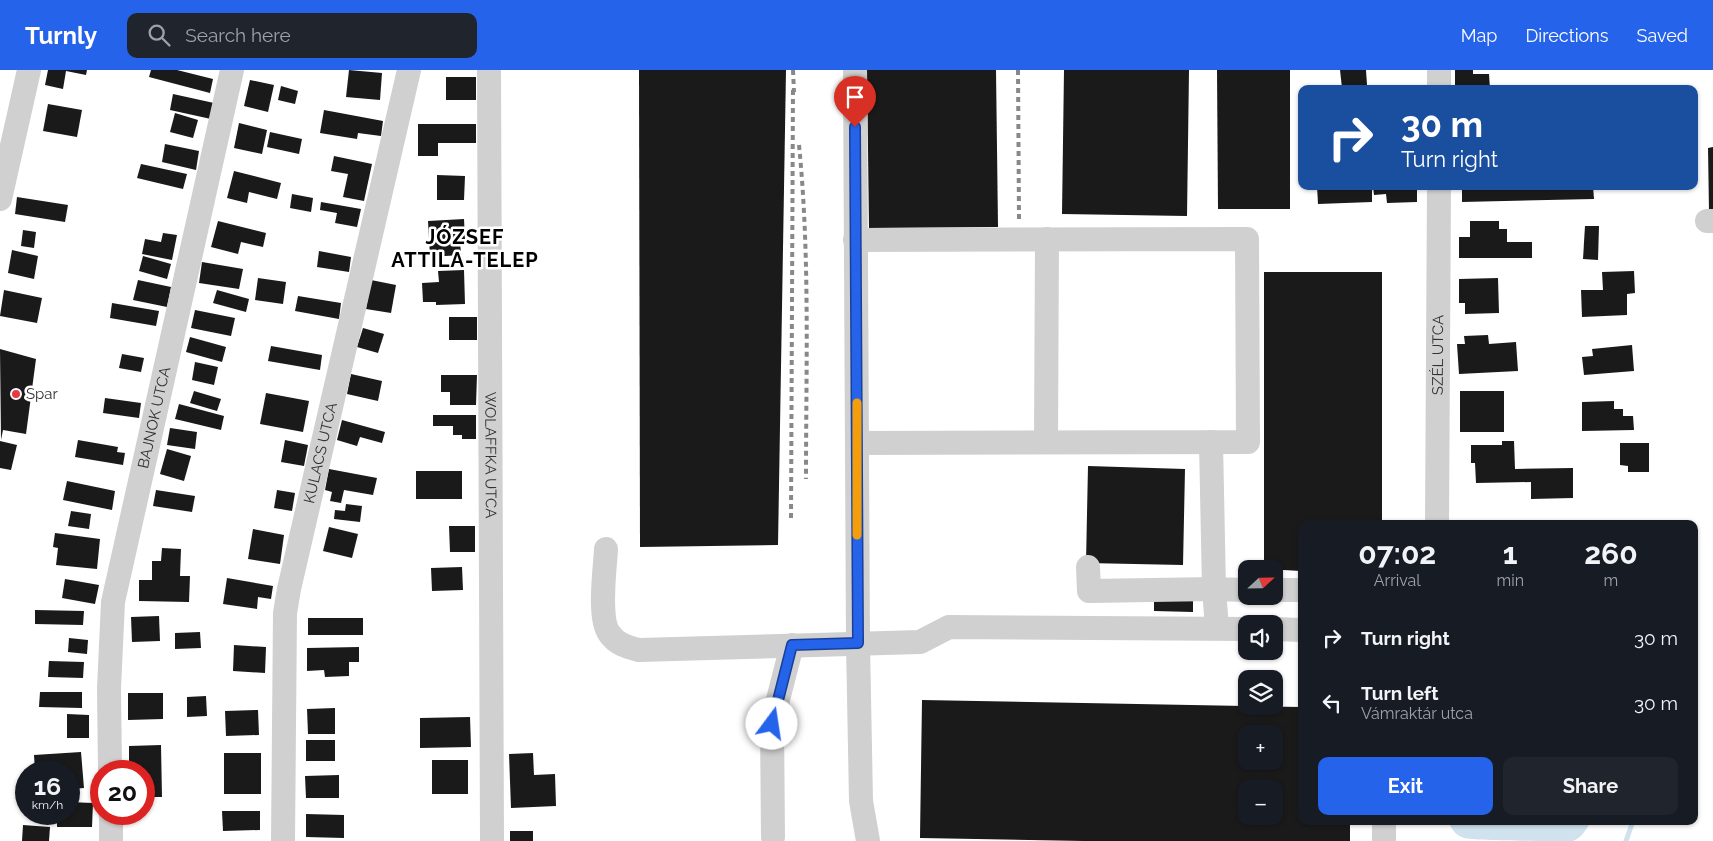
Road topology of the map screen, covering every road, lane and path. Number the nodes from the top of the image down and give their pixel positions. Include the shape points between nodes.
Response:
1 (29, 70) edge
2 (232, 70) edge
3 (409, 70) edge
4 (489, 70) edge
5 (855, 70) edge
6 (1439, 70) edge
7 (1439, 85) edge
8 (1439, 190) edge
9 (0, 199) edge
10 (855, 240) junction
11 (1047, 240) junction
12 (1046, 442) junction
13 (1211, 442) junction
14 (858, 443) junction
15 (1437, 520) edge
16 (606, 549) dead end
17 (1088, 567) dead end
18 (1214, 589) junction
19 (1238, 590) edge
20 (1283, 590) edge
21 (1298, 590) edge
22 (1216, 628) junction
23 (1238, 628) edge
24 (1283, 629) edge
25 (1298, 630) edge
26 (858, 643) junction
27 (792, 645) junction
28 (110, 760) edge
29 (860, 801) junction
30 (111, 825) edge
31 (1384, 825) edge
32 (773, 837) dead end
33 (111, 841) edge
34 (283, 841) edge
35 (492, 841) edge
36 (854, 841) edge
37 (868, 841) edge
38 (1384, 841) edge

1 - 9 street
2 - 28 street, BAJNOK UTCA via 113,602 109,670
3 - 34 street, KULACS UTCA via 285,613
4 - 35 street, WOLAFFKA UTCA
5 - 10 street
6 - 7 street
8 - 15 street, SZÉL UTCA
10 - 11 street
10 - 14 street
11 - 12 street
11 - 13 street via 1247,239 1248,442
12 - 13 street
12 - 14 street
13 - 18 street
14 - 26 street
16 - 27 street via 604,614 608,633 622,645 639,650
17 - 18 street via 1088,591
18 - 19 street
18 - 22 street
20 - 21 street
22 - 23 street
22 - 26 street via 949,627 920,642
24 - 25 street
26 - 27 street
26 - 29 street
27 - 32 street via 772,724
29 - 36 street
29 - 37 street
30 - 33 street
31 - 38 street

